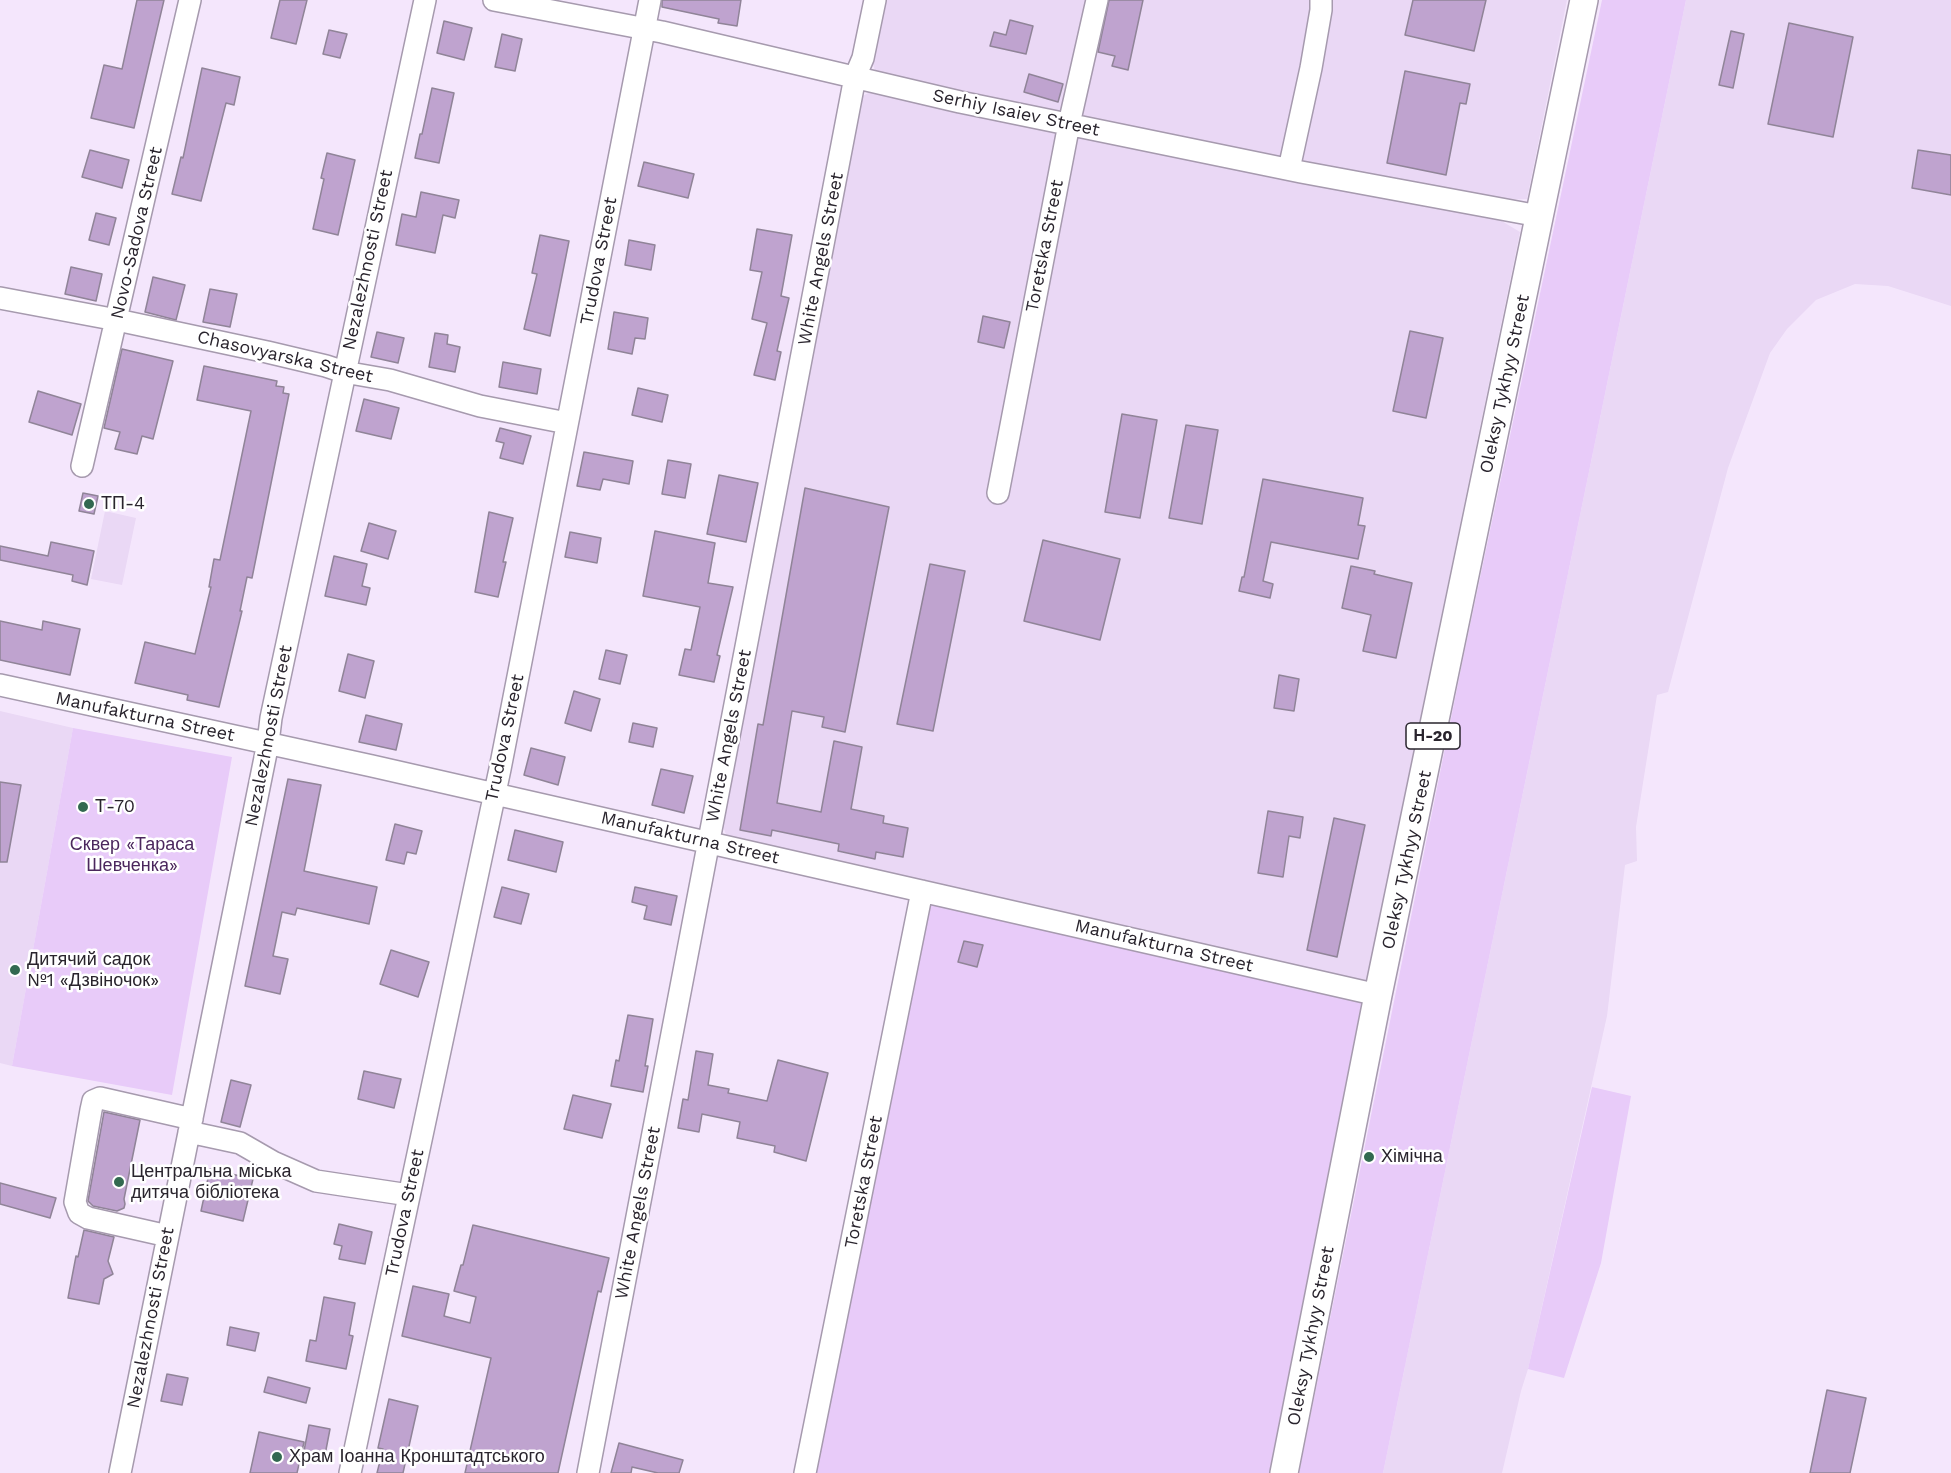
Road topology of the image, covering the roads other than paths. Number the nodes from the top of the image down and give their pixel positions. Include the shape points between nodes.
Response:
1 (190, 0) edge
2 (425, 0) edge
3 (494, 0) edge
4 (650, 0) edge
5 (875, 0) edge
6 (1096, 0) edge
7 (1321, 0) edge
8 (1584, 0) edge
9 (644, 29) junction
10 (855, 77) junction
11 (1069, 124) junction
12 (1289, 170) junction
13 (1539, 216) junction
14 (0, 298) edge
15 (117, 320) junction
16 (344, 372) junction
17 (567, 423) junction
18 (82, 466) dead end
19 (998, 493) dead end
20 (0, 685) edge
21 (268, 743) junction
22 (494, 793) junction
23 (710, 843) junction
24 (922, 891) junction
25 (1378, 995) junction
26 (190, 1125) junction
27 (409, 1195) junction
28 (168, 1236) junction
29 (120, 1473) edge
30 (350, 1473) edge
31 (588, 1473) edge
32 (806, 1473) edge
33 (1284, 1473) edge

1 - 15 street, Novo-Sadova Street
2 - 16 street, Nezalezhnosti Street
3 - 9 street, Serhiy Isaiev Street
4 - 9 street, Trudova Street
5 - 10 street, White Angels Street
6 - 11 street, Toretska Street
7 - 12 street
8 - 13 main road, Oleksy Tykhyy Street / Н-20
9 - 10 street, Serhiy Isaiev Street
9 - 17 street, Trudova Street
10 - 11 street, Serhiy Isaiev Street
10 - 23 street, White Angels Street
11 - 12 street, Serhiy Isaiev Street
11 - 19 street, Toretska Street
12 - 13 street, Serhiy Isaiev Street
13 - 25 main road, Oleksy Tykhyy Street / Н-20
14 - 15 street, Chasovyarska Street
15 - 16 street, Chasovyarska Street
15 - 18 street, Novo-Sadova Street
16 - 17 street, Chasovyarska Street
16 - 21 street, Nezalezhnosti Street
17 - 22 street, Trudova Street
20 - 21 street, Manufakturna Street
21 - 22 street, Manufakturna Street
21 - 26 street, Nezalezhnosti Street
22 - 23 street, Manufakturna Street
22 - 27 street, Trudova Street
23 - 24 street, Manufakturna Street
23 - 31 street, White Angels Street
24 - 25 street, Manufakturna Street
24 - 32 street, Toretska Street
25 - 33 main road, Oleksy Tykhyy Street / Н-20
26 - 27 street via 240,1143 316,1181
26 - 28 street, Nezalezhnosti Street
26 - 28 street via 100,1098 93,1101 91,1110 75,1202 79,1213
27 - 30 street, Trudova Street
28 - 29 street, Nezalezhnosti Street

